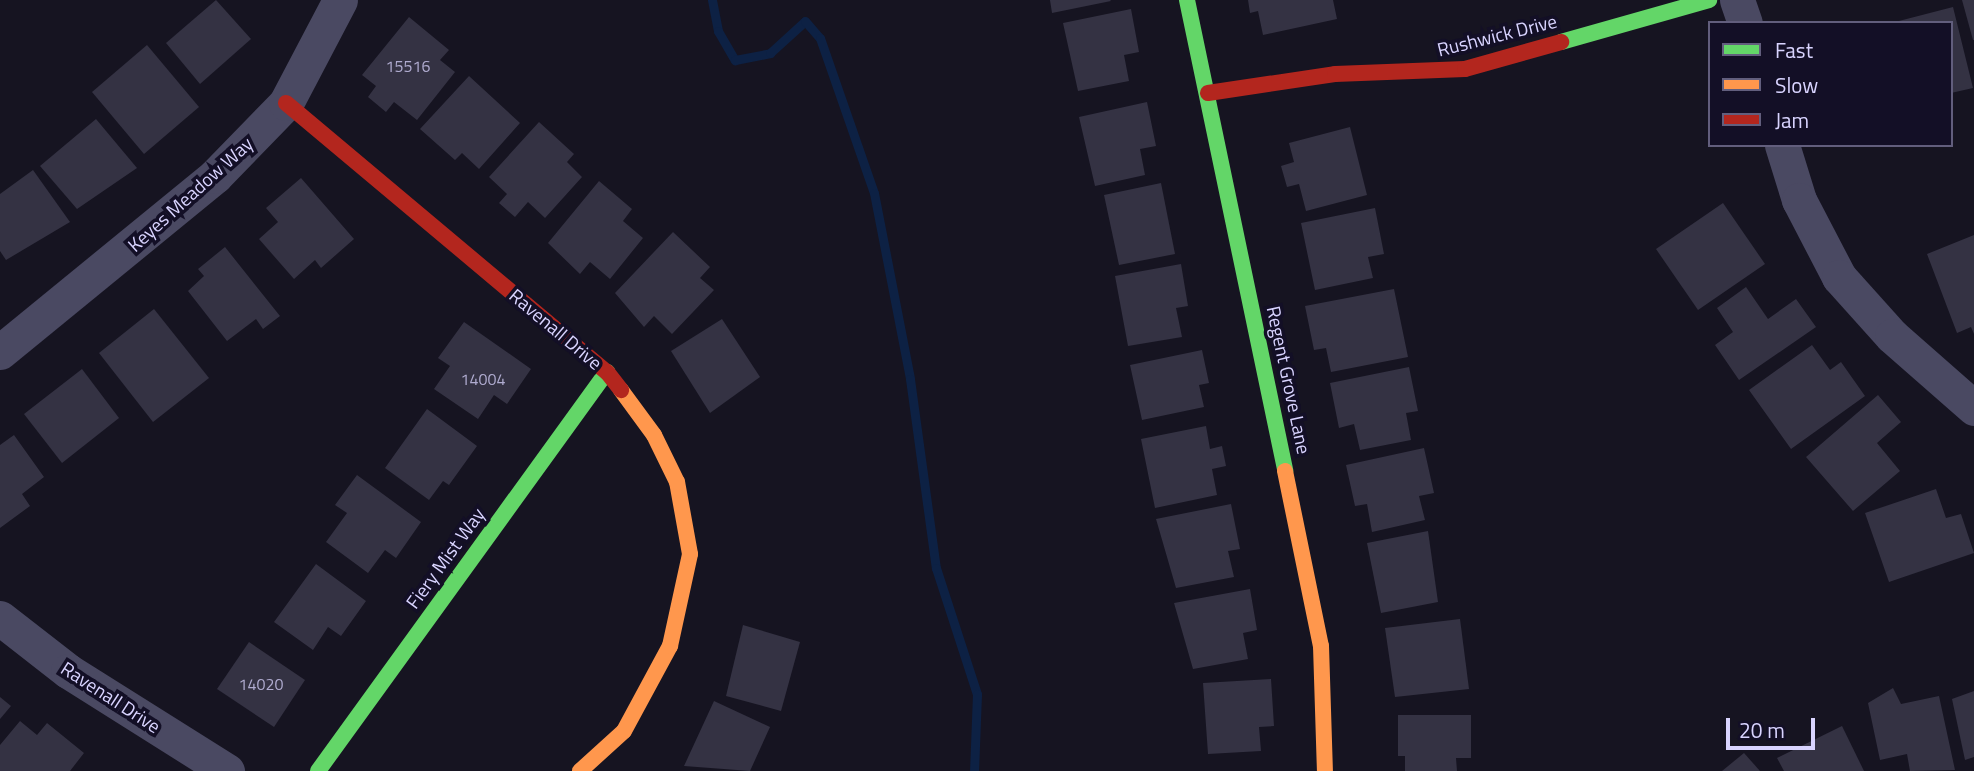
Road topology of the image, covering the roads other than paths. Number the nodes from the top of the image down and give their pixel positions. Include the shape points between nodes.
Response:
1 (340, 0) edge
2 (1187, 0) edge
3 (1709, 0) edge
4 (1737, 0) edge
5 (1744, 21) edge
6 (1208, 93) junction
7 (286, 103) junction
8 (1783, 147) edge
9 (0, 352) edge
10 (607, 372) junction
11 (1974, 408) edge
12 (0, 618) edge
13 (227, 771) edge
14 (318, 771) edge
15 (580, 771) edge
16 (1325, 771) edge

1 - 7 street, Keyes Meadow Way
2 - 6 street, Regent Grove Lane
3 - 6 street, Rushwick Drive via 1465,69 1335,74
4 - 5 street
6 - 16 street, Regent Grove Lane via 1321,646
7 - 9 street, Keyes Meadow Way via 215,176
7 - 10 street, Ravenall Drive
8 - 11 street via 1799,200 1839,277 1892,336
10 - 14 street, Fiery Mist Way
10 - 15 street, Ravenall Drive via 654,435 677,482 690,554 670,646 624,731
12 - 13 street, Ravenall Drive via 68,671

